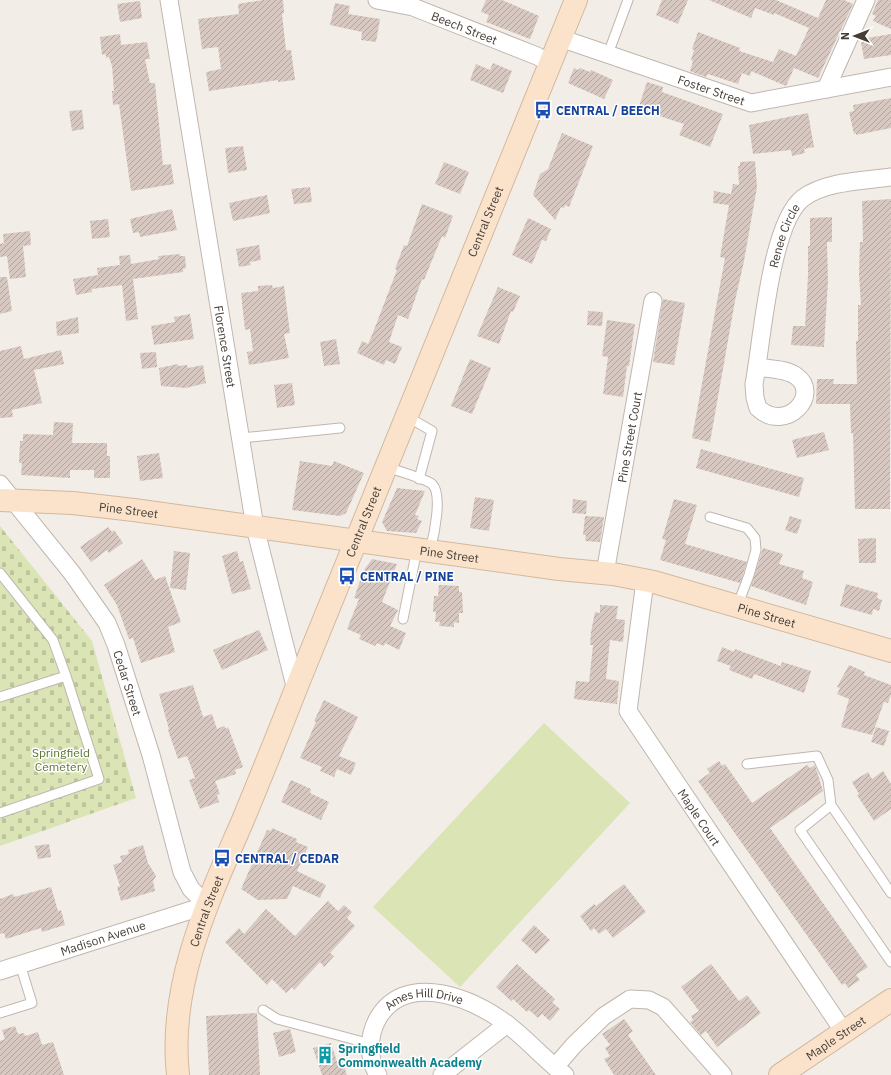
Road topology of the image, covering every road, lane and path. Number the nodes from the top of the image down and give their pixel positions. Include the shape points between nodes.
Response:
1 (171, 0) edge
2 (377, 0) edge
3 (576, 0) edge
4 (628, 0) edge
5 (866, 0) edge
6 (560, 38) junction
7 (608, 54) junction
8 (550, 63) junction
9 (891, 77) edge
10 (826, 90) junction
11 (891, 176) edge
12 (653, 301) dead end
13 (757, 367) dead end
14 (406, 416) junction
15 (340, 428) dead end
16 (241, 438) junction
17 (386, 467) junction
18 (419, 479) junction
19 (0, 484) edge
20 (7, 500) edge
21 (710, 517) dead end
22 (255, 527) junction
23 (356, 539) junction
24 (424, 549) junction
25 (606, 573) junction
26 (0, 574) edge
27 (645, 580) junction
28 (737, 607) junction
29 (403, 619) dead end
30 (891, 651) edge
31 (66, 676) junction
32 (296, 690) junction
33 (0, 697) edge
34 (747, 764) dead end
35 (831, 805) junction
36 (0, 813) edge
37 (891, 893) edge
38 (207, 905) junction
39 (891, 962) edge
40 (20, 964) junction
41 (0, 971) edge
42 (891, 1000) edge
43 (263, 1010) dead end
44 (0, 1013) edge
45 (507, 1024) junction
46 (844, 1032) junction
47 (371, 1044) junction
48 (559, 1072) edge
49 (178, 1075) edge
50 (378, 1075) edge
51 (442, 1075) edge
52 (723, 1075) edge
53 (780, 1075) edge

1 - 16 street, Florence Street
2 - 8 street, Beech Street via 413,8
3 - 6 main road, Central Street
4 - 7 lane
5 - 10 street
6 - 7 street, Foster Street
6 - 8 main road, Central Street
7 - 10 street, Foster Street via 751,103
8 - 14 main road, Central Street
9 - 10 street, Foster Street
11 - 13 street, Renee Circle via 818,190 804,197 794,208 782,235 766,299
12 - 25 street, Pine Street Court
14 - 17 main road, Central Street
14 - 18 lane via 432,431
15 - 16 lane
16 - 22 street, Florence Street
17 - 18 lane
17 - 23 main road, Central Street
18 - 24 lane via 432,484 437,492 438,502
19 - 20 street, Cedar Street
20 - 22 main road, Pine Street via 73,503
20 - 38 street, Cedar Street via 81,584 107,623 151,755 182,872 191,889
21 - 28 lane via 747,528 755,538 756,550
22 - 23 main road, Pine Street
22 - 32 street, Florence Street
23 - 24 main road, Pine Street
23 - 32 main road, Central Street
24 - 25 main road, Pine Street via 559,569
24 - 29 lane
25 - 27 main road, Pine Street
26 - 31 lane via 53,640
27 - 28 main road, Pine Street
27 - 46 street, Maple Court via 628,711
28 - 30 main road, Pine Street
31 - 33 lane
31 - 36 lane via 99,779
32 - 38 main road, Central Street
34 - 35 lane via 817,756 828,780
35 - 37 lane
35 - 39 lane via 800,830
38 - 40 street, Madison Avenue
38 - 49 main road, Central Street via 180,994 176,1034
40 - 41 street, Madison Avenue
40 - 44 lane via 32,1003
42 - 46 main road, Maple Street
43 - 47 lane via 277,1018
45 - 47 street, Ames Hill Drive via 480,1008 453,997 415,992 394,1001 382,1013 374,1028
45 - 48 street, Ames Hill Drive
45 - 51 street
46 - 53 main road, Maple Street
47 - 50 street, Ames Hill Drive via 373,1064
48 - 52 street via 574,1045 604,1016 630,999 649,1000 663,1007

